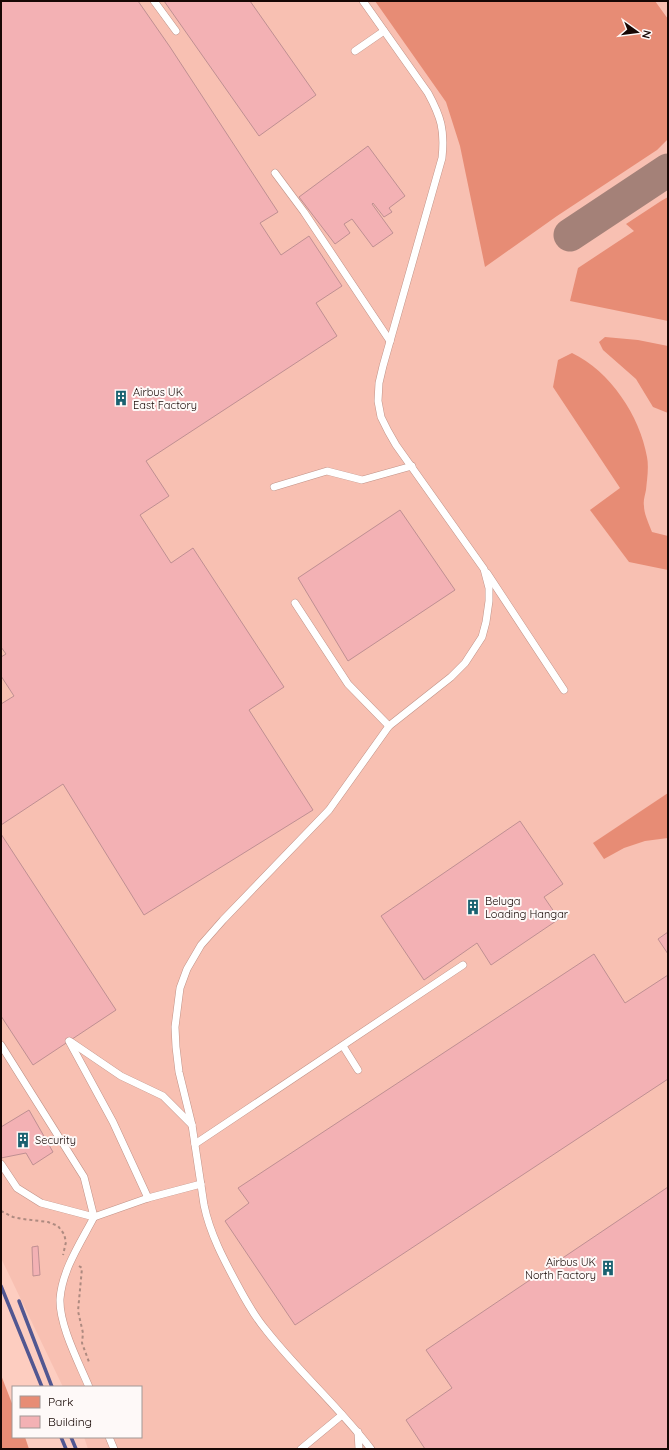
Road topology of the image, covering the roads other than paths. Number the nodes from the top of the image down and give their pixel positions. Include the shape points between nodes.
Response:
1 (154, 1) edge
2 (363, 1) edge
3 (384, 31) junction
4 (176, 32) dead end
5 (355, 51) dead end
6 (275, 173) dead end
7 (390, 341) junction
8 (412, 466) junction
9 (274, 487) dead end
10 (484, 569) junction
11 (295, 602) dead end
12 (564, 690) dead end
13 (389, 726) junction
14 (463, 965) dead end
15 (1, 1045) edge
16 (343, 1046) junction
17 (358, 1070) dead end
18 (192, 1125) junction
19 (195, 1144) junction
20 (1, 1164) edge
21 (201, 1184) junction
22 (148, 1198) junction
23 (94, 1217) junction
24 (89, 1386) edge
25 (342, 1415) junction
26 (358, 1432) junction
27 (109, 1438) edge
28 (114, 1449) edge
29 (301, 1449) edge
30 (359, 1449) edge
31 (371, 1449) edge

1 - 4 lane
2 - 3 lane
3 - 5 lane
3 - 7 lane via 435,105 444,141 442,158
6 - 7 lane
7 - 8 lane via 379,383 378,401 381,417 388,432
8 - 9 lane via 362,480 327,471
8 - 10 lane
10 - 12 lane
10 - 13 lane via 489,588 489,601 482,637 465,663 451,677
11 - 13 lane via 348,684
13 - 18 lane via 328,810 223,920 201,945 187,969 180,988 175,1027 179,1072
14 - 16 lane
15 - 23 lane via 84,1177
16 - 17 lane
16 - 19 lane
18 - 19 lane
18 - 22 lane via 163,1096 121,1076 69,1041 113,1122
19 - 21 lane
20 - 23 lane via 16,1188 41,1203
21 - 22 lane
21 - 25 lane via 206,1216 217,1246 246,1300 265,1329
22 - 23 lane
23 - 24 lane via 68,1268 60,1300 66,1331
25 - 26 lane
25 - 29 lane
26 - 30 lane
26 - 31 lane
27 - 28 lane

